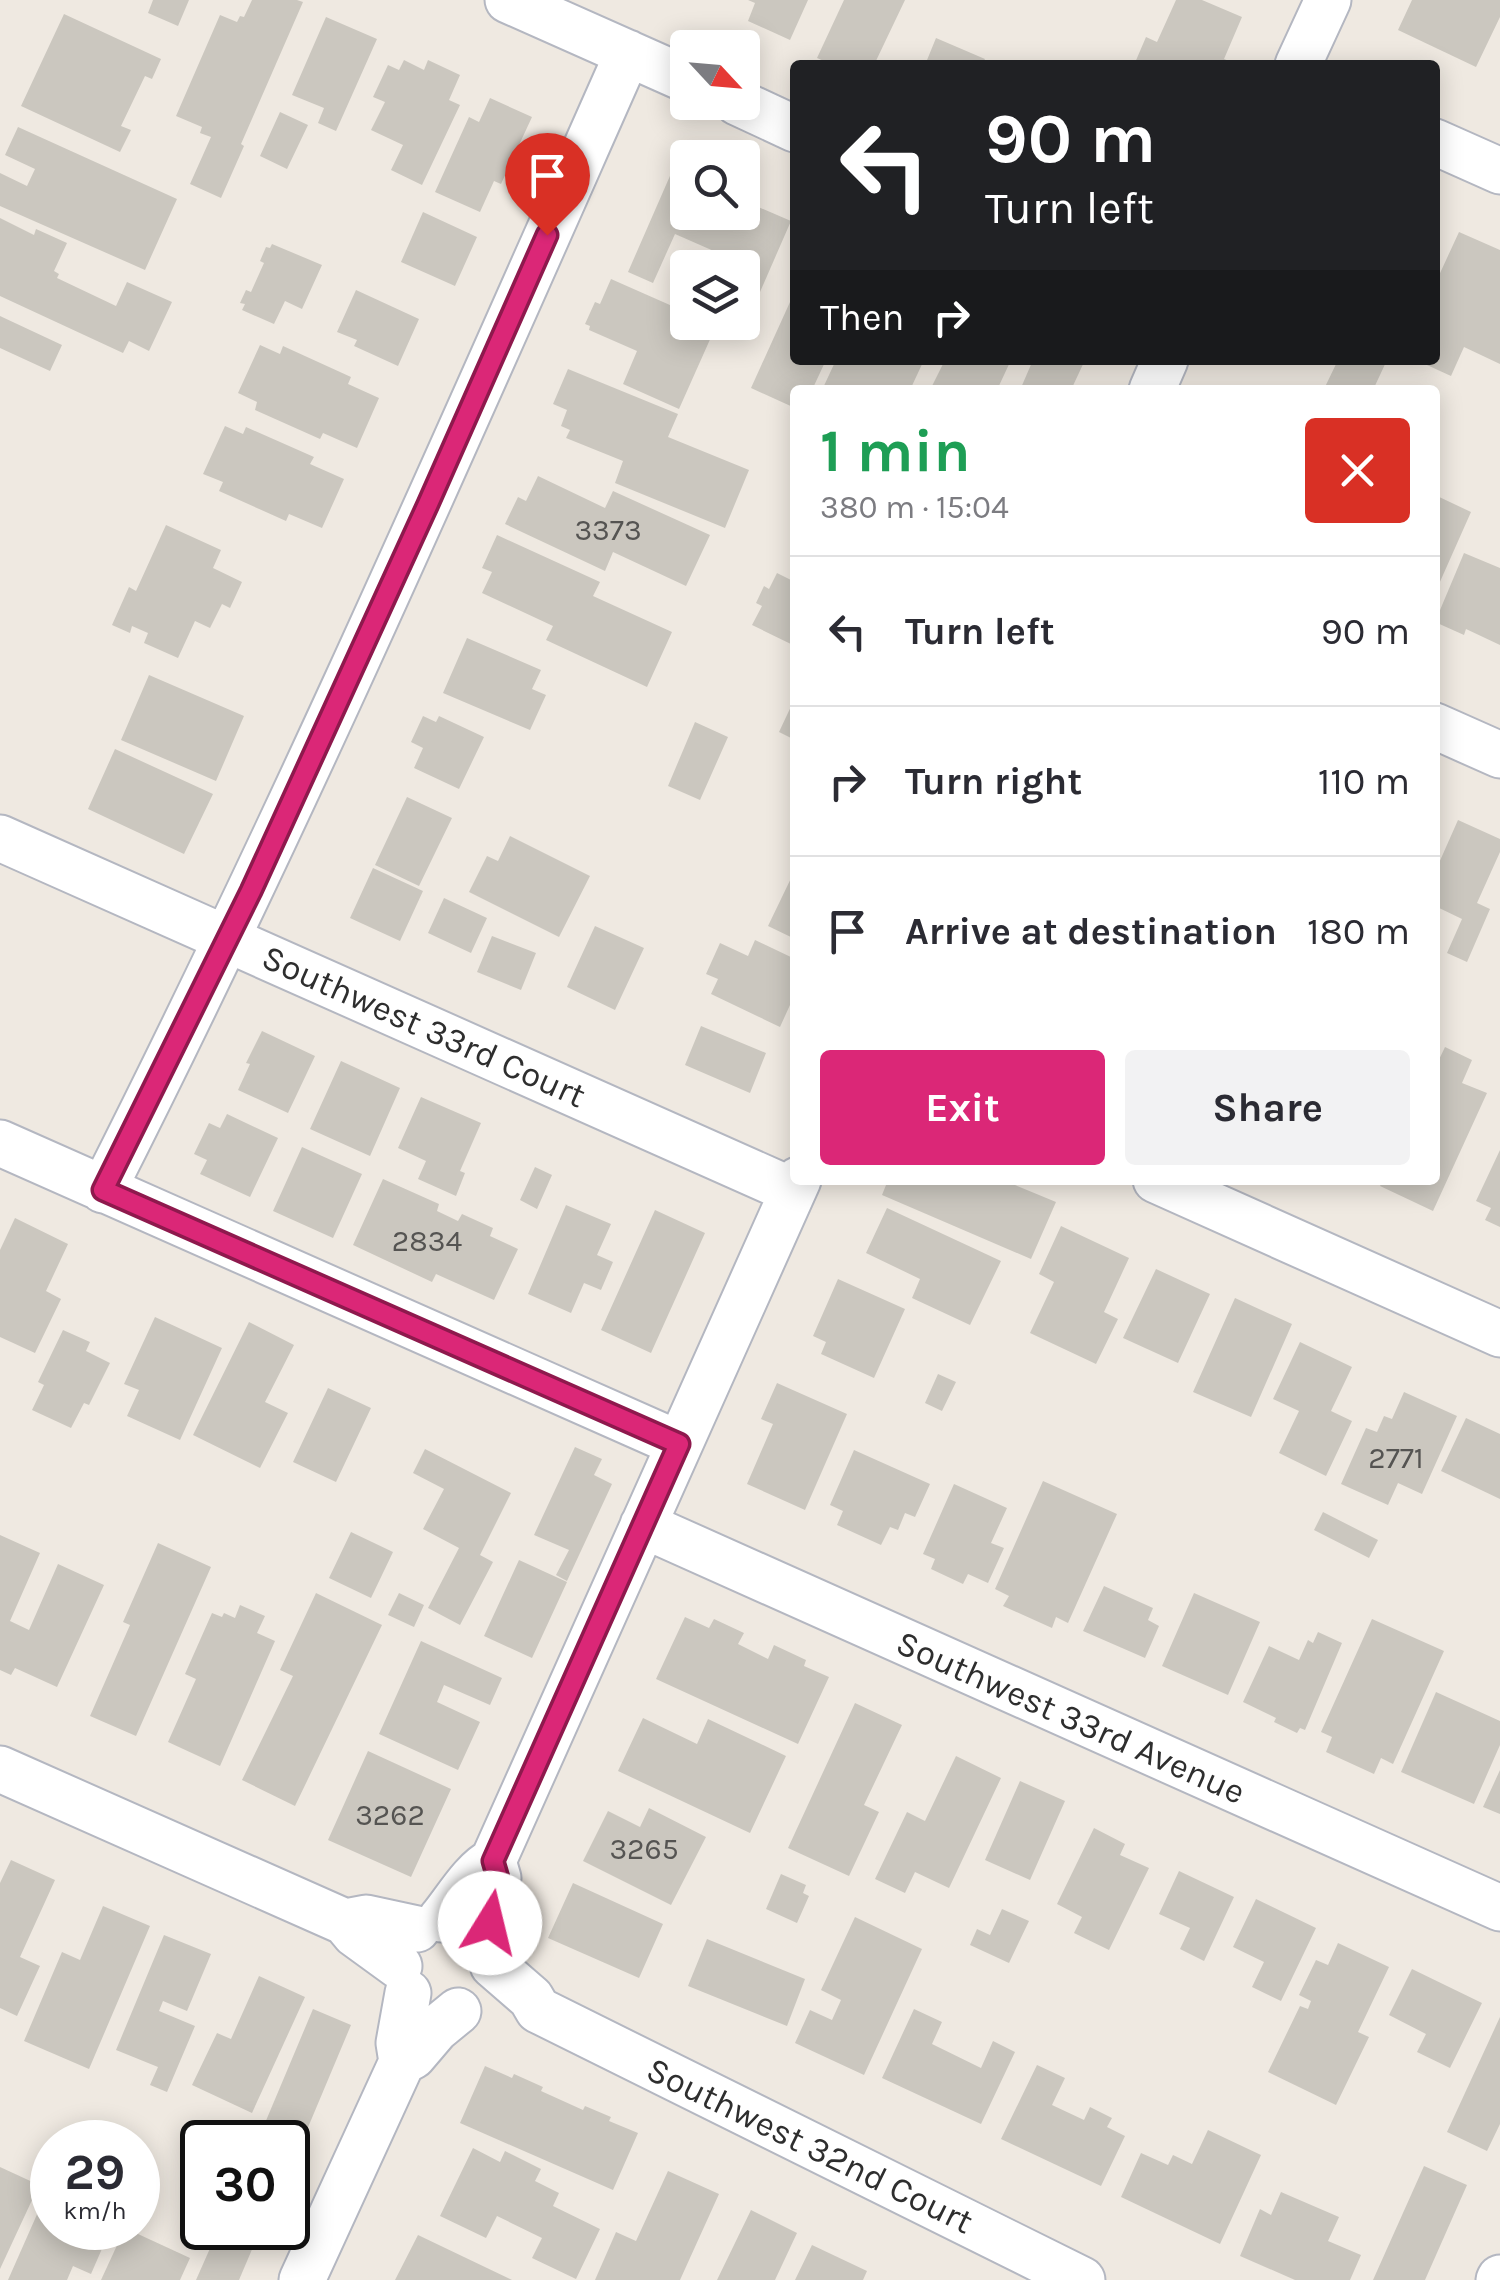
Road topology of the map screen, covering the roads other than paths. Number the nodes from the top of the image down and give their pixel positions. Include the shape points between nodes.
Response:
1 (508, 0) edge
2 (1328, 0) edge
3 (628, 53) junction
4 (1300, 60) edge
5 (670, 72) edge
6 (760, 112) edge
7 (790, 127) edge
8 (1440, 144) edge
9 (1500, 171) edge
10 (1440, 728) edge
11 (1500, 754) edge
12 (0, 838) edge
13 (228, 938) junction
14 (0, 1144) edge
15 (790, 1183) edge
16 (795, 1185) edge
17 (1167, 1185) edge
18 (103, 1190) junction
19 (1500, 1334) edge
20 (679, 1444) junction
21 (643, 1525) junction
22 (0, 1769) edge
23 (493, 1861) junction
24 (1500, 1908) edge
25 (416, 1952) junction
26 (490, 1954) junction
27 (465, 2008) junction
28 (538, 2010) junction
29 (402, 2062) junction
30 (302, 2280) edge
31 (1082, 2280) edge

1 - 3 street
2 - 4 street
3 - 5 street
3 - 13 street
6 - 7 street
8 - 9 street
10 - 11 street
12 - 13 street, Southwest 33rd Court
13 - 15 street, Southwest 33rd Court
13 - 18 street
14 - 18 street
16 - 20 street
17 - 19 street
18 - 20 street
20 - 21 street
21 - 23 street
21 - 24 street, Southwest 33rd Avenue
22 - 25 street via 344,1922 355,1934
23 - 25 street via 480,1868
23 - 26 street via 498,1878
25 - 26 street via 454,1920 478,1932
25 - 27 street via 417,2003 443,2013
25 - 29 street via 399,2044
26 - 27 street via 488,1988
26 - 28 street, Southwest 32nd Court
27 - 28 street, Southwest 32nd Court via 526,2015
27 - 29 street
28 - 31 street, Southwest 32nd Court
29 - 30 street

